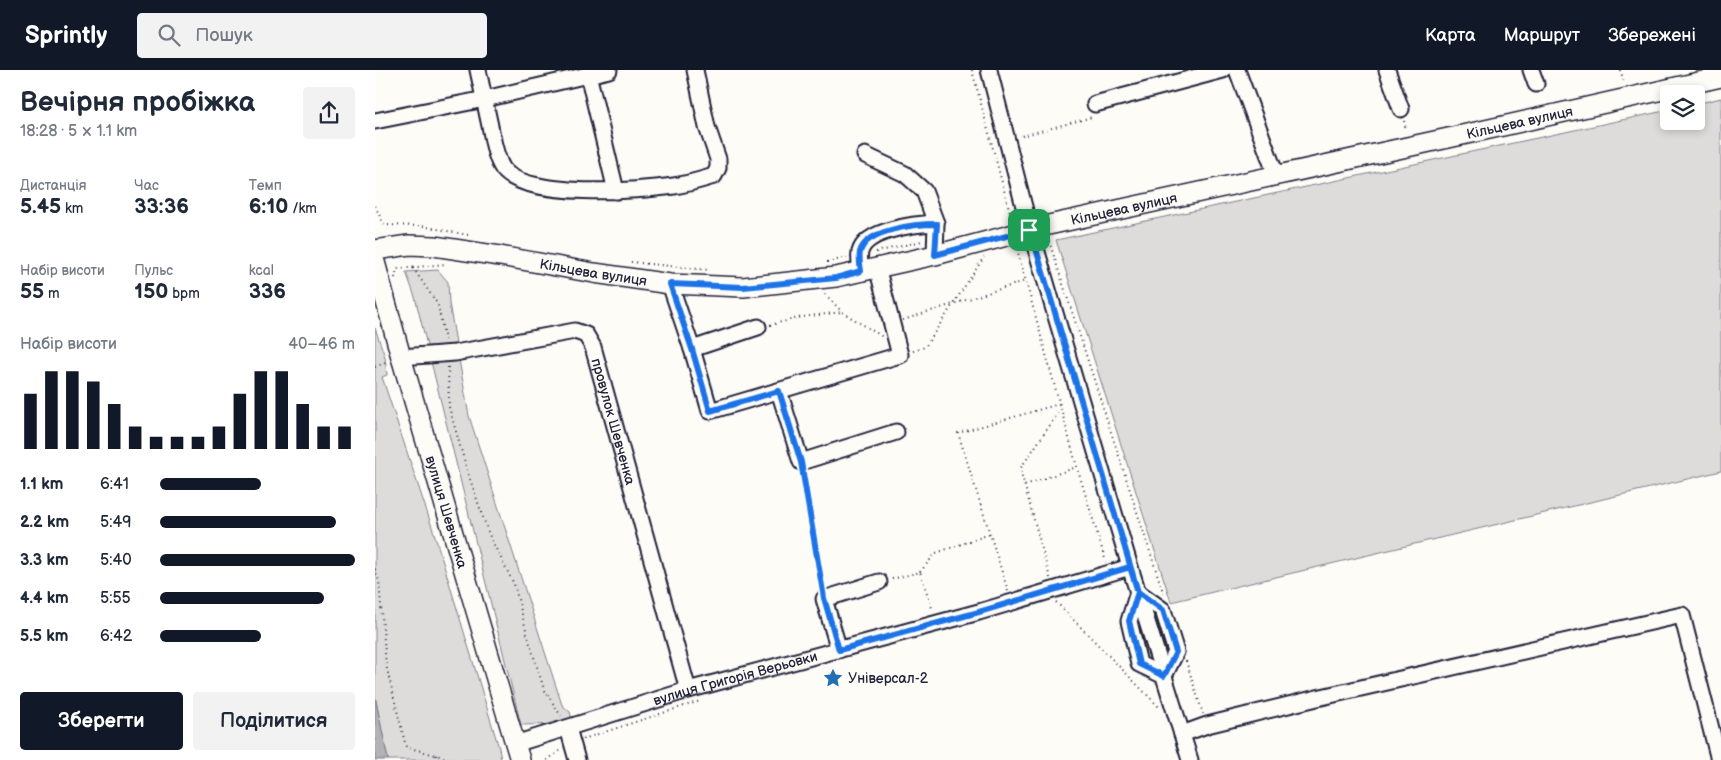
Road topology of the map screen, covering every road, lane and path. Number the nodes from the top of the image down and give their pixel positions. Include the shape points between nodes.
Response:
1 (478, 70) edge
2 (609, 70) edge
3 (695, 70) edge
4 (972, 70) edge
5 (989, 70) edge
6 (1223, 70) edge
7 (1237, 70) edge
8 (1387, 70) edge
9 (1620, 70) edge
10 (588, 74) junction
11 (1713, 75) edge
12 (1625, 85) dead end
13 (485, 99) junction
14 (1095, 104) joint
15 (1401, 109) dead end
16 (375, 121) edge
17 (1022, 136) dead end
18 (865, 155) dead end
19 (1275, 175) junction
20 (616, 191) junction
21 (375, 206) edge
22 (1012, 220) dead end
23 (1029, 230) junction
24 (468, 235) dead end
25 (1048, 238) dead end
26 (936, 239) junction
27 (1016, 246) dead end
28 (375, 250) edge
29 (987, 253) dead end
30 (375, 262) edge
31 (626, 262) dead end
32 (824, 263) dead end
33 (866, 265) junction
34 (413, 268) dead end
35 (715, 270) dead end
36 (1025, 280) junction
37 (670, 284) junction
38 (820, 289) dead end
39 (954, 302) junction
40 (842, 312) junction
41 (892, 324) junction
42 (758, 327) joint
43 (876, 334) dead end
44 (692, 349) junction
45 (447, 353) junction
46 (900, 354) junction
47 (394, 359) junction
48 (375, 367) edge
49 (779, 391) junction
50 (1059, 404) junction
51 (1061, 409) junction
52 (896, 432) dead end
53 (801, 462) junction
54 (1077, 468) junction
55 (1024, 485) junction
56 (989, 534) junction
57 (1130, 567) junction
58 (375, 569) edge
59 (920, 572) junction
60 (1109, 573) junction
61 (879, 582) joint
62 (1164, 594) dead end
63 (1055, 596) junction
64 (824, 598) junction
65 (1012, 602) junction
66 (937, 623) junction
67 (839, 650) junction
68 (1185, 660) dead end
69 (688, 690) junction
70 (1160, 708) dead end
71 (1207, 725) junction
72 (568, 728) junction
73 (1182, 734) junction
74 (517, 752) edge
75 (436, 754) junction
76 (437, 760) edge
77 (454, 760) edge
78 (577, 760) edge
79 (1190, 760) edge
80 (1719, 760) edge

1 - 13 street
2 - 10 street
3 - 20 street via 707,127 718,159 714,176 672,186
4 - 22 path
5 - 23 street
6 - 14 street
7 - 19 street
8 - 15 street
9 - 12 path
10 - 13 street
10 - 20 street
11 - 19 main road, Кільцева вулиця
13 - 16 street
13 - 20 street via 497,157 504,171 519,181 555,189
14 - 17 path via 1096,116
18 - 26 street via 905,174 924,191
19 - 23 main road, Кільцева вулиця
21 - 24 path via 383,225 422,226
23 - 26 main road, Кільцева вулиця
23 - 57 street
25 - 62 path
26 - 33 main road, Кільцева вулиця
26 - 33 path
26 - 33 street via 917,224 893,229 868,240 860,250
27 - 36 path
28 - 37 main road, Кільцева вулиця via 409,245 434,246
29 - 39 path
30 - 47 main road, вулиця Шевченка
31 - 35 path
32 - 33 path
33 - 37 main road, Кільцева вулиця via 836,278 743,287
33 - 41 street
34 - 45 path via 438,305
36 - 39 path
36 - 50 path
37 - 44 street
38 - 40 path
39 - 41 path
39 - 46 path via 925,347
40 - 42 path
40 - 43 path
41 - 46 street
42 - 44 street
44 - 49 street via 710,411
45 - 47 street, провулок Шевченка
45 - 69 street, провулок Шевченка via 575,330 586,335 596,357
45 - 72 path via 449,407 467,470 489,535 514,584 544,688
46 - 49 street
47 - 48 path
47 - 74 main road, вулиця Шевченка
49 - 53 street
50 - 51 path
50 - 56 path via 958,433
51 - 54 path
51 - 55 path via 1020,469
52 - 53 street
53 - 64 path
54 - 55 path
54 - 60 path
55 - 63 path
56 - 59 path via 936,553
56 - 65 path
57 - 60 street, вулиця Григорія Верьовки
57 - 73 street
58 - 75 path via 379,581 386,665 406,747
59 - 61 path
59 - 66 path
60 - 63 street, вулиця Григорія Верьовки
61 - 64 street
63 - 65 street, вулиця Григорія Верьовки
63 - 70 path
64 - 67 street
65 - 66 street, вулиця Григорія Верьовки
66 - 67 street, вулиця Григорія Верьовки
67 - 69 street, вулиця Григорія Верьовки
68 - 71 path
69 - 72 street, вулиця Григорія Верьовки
71 - 73 street
71 - 80 street via 1682,615
72 - 74 street, вулиця Григорія Верьовки
72 - 78 street
73 - 79 street
75 - 76 path
75 - 77 path

